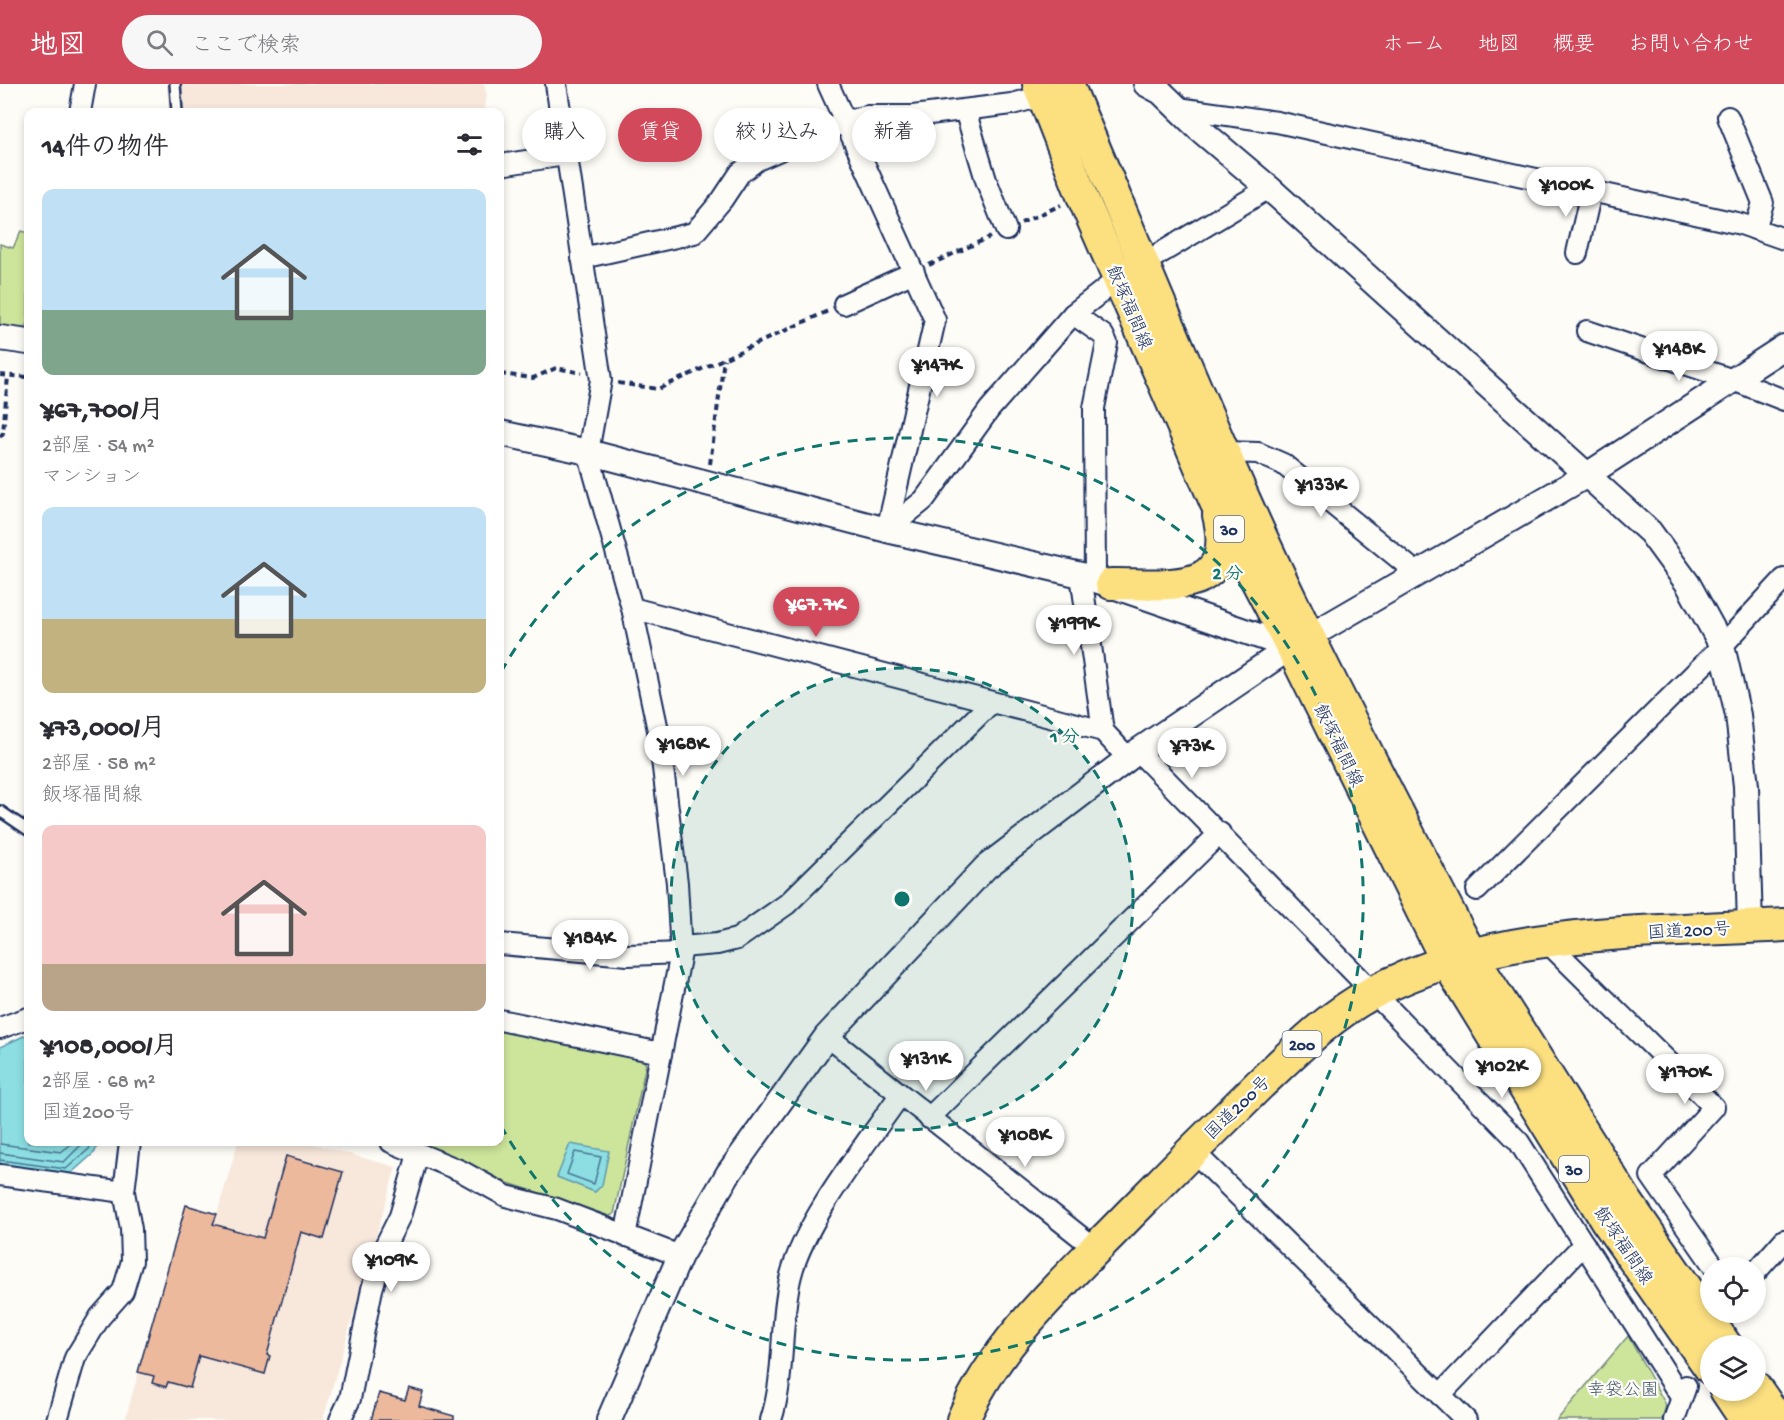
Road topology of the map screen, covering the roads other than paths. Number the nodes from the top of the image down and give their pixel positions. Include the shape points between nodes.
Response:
1 (85, 84) edge
2 (175, 84) edge
3 (556, 84) edge
4 (1146, 84) edge
5 (835, 86) edge
6 (1059, 87) edge
7 (81, 108) edge
8 (177, 108) edge
9 (559, 108) edge
10 (1178, 108) junction
11 (965, 110) junction
12 (1728, 117) dead end
13 (844, 122) junction
14 (522, 162) edge
15 (566, 162) edge
16 (504, 164) edge
17 (1269, 188) junction
18 (1591, 192) junction
19 (1755, 229) junction
20 (1006, 230) dead end
21 (1784, 239) edge
22 (1577, 253) dead end
23 (582, 258) junction
24 (1144, 263) junction
25 (914, 272) junction
26 (1118, 279) junction
27 (844, 303) road end
28 (1073, 314) junction
29 (1587, 331) dead end
30 (0, 338) edge
31 (24, 341) edge
32 (1784, 347) edge
33 (1733, 380) junction
34 (1784, 400) edge
35 (504, 434) edge
36 (588, 452) junction
37 (1225, 452) junction
38 (1587, 475) junction
39 (1215, 502) junction
40 (887, 530) junction
41 (1418, 574) junction
42 (1096, 579) junction
43 (1784, 579) edge
44 (632, 608) junction
45 (1300, 642) junction
46 (1722, 646) junction
47 (991, 703) junction
48 (1103, 731) junction
49 (1133, 754) junction
50 (0, 811) edge
51 (24, 827) edge
52 (1220, 833) junction
53 (1477, 890) dead end
54 (1784, 925) edge
55 (1750, 927) junction
56 (1544, 939) junction
57 (504, 944) edge
58 (681, 950) junction
59 (1459, 959) junction
60 (1372, 993) junction
61 (24, 1019) edge
62 (504, 1021) edge
63 (0, 1028) edge
64 (827, 1036) junction
65 (662, 1053) junction
66 (900, 1095) junction
67 (930, 1118) junction
68 (130, 1146) edge
69 (400, 1146) edge
70 (1192, 1150) junction
71 (418, 1154) junction
72 (0, 1175) edge
73 (124, 1192) junction
74 (625, 1236) junction
75 (1784, 1240) edge
76 (1584, 1244) junction
77 (1096, 1249) junction
78 (680, 1256) junction
79 (1707, 1257) edge
80 (1766, 1260) edge
81 (1719, 1335) edge
82 (1693, 1383) edge
83 (1440, 1395) junction
84 (1732, 1401) edge
85 (1766, 1401) edge
86 (57, 1420) edge
87 (339, 1420) edge
88 (609, 1420) edge
89 (771, 1420) edge
90 (963, 1420) edge
91 (1466, 1420) edge
92 (1674, 1420) edge
93 (1745, 1420) edge
94 (1779, 1420) edge

1 - 7 street
2 - 8 lane
3 - 9 street
4 - 10 street
5 - 13 street
6 - 11 street via 1012,104
6 - 24 main road, 飯塚福間線 / 30
6 - 26 main road, 飯塚福間線 / 30
10 - 17 street
10 - 18 street via 1277,122
11 - 13 street via 867,116
11 - 20 street
12 - 19 street via 1763,203
13 - 23 street via 757,160 740,173 694,233
13 - 25 street
14 - 16 street
15 - 23 street
17 - 24 street
17 - 38 street
18 - 19 street
18 - 22 street
19 - 21 street
23 - 36 street via 601,380
24 - 37 main road, 飯塚福間線 / 30
25 - 27 street
25 - 40 street via 935,320
26 - 28 street
26 - 39 main road, 飯塚福間線 / 30
28 - 40 street via 989,410 924,500
28 - 42 street via 1104,335 1107,344 1094,408
29 - 33 street
30 - 31 street
32 - 33 street
33 - 34 street
33 - 38 street
35 - 36 street
36 - 40 street
36 - 44 street
37 - 41 street via 1258,453 1283,464
37 - 45 main road, 飯塚福間線 / 30
38 - 41 street
38 - 46 street via 1650,532 1688,584
39 - 42 main road via 1224,538 1221,552 1203,576 1191,583
39 - 45 main road, 飯塚福間線 / 30
40 - 42 street
41 - 45 street
42 - 45 street
42 - 48 street
43 - 46 street
44 - 47 street
44 - 58 street via 659,735
45 - 49 street
45 - 59 main road, 飯塚福間線 / 30
46 - 53 street
46 - 55 street via 1738,716 1746,786
47 - 48 street
47 - 58 street via 780,909 737,939
48 - 49 street
49 - 52 street
49 - 64 street via 986,867
50 - 51 lane
52 - 60 street
52 - 67 street
54 - 55 highway, 国道200号 / 200
55 - 56 highway, 国道200号 / 200
56 - 59 highway, 国道200号 / 200
56 - 79 street via 1714,1107 1651,1176
57 - 58 street via 628,955
58 - 65 street
59 - 60 highway, 国道200号 / 200
59 - 81 main road, 飯塚福間線 / 30
59 - 82 main road, 飯塚福間線 / 30
60 - 70 highway, 国道200号 / 200 via 1318,1028
60 - 76 street via 1519,1142
61 - 63 street
62 - 65 street
64 - 66 street
64 - 78 street via 728,1174
65 - 74 street
66 - 67 street
66 - 89 street via 803,1244 791,1275
67 - 77 street
68 - 73 street
69 - 71 street
70 - 77 highway, 国道200号 / 200
70 - 83 street
71 - 74 street via 461,1171 506,1196 557,1209
71 - 87 street via 400,1216 375,1278 350,1399
72 - 73 street
73 - 86 street via 132,1262 123,1291 100,1317 75,1358
74 - 78 street
75 - 80 street
76 - 82 street
76 - 83 street
77 - 90 highway, 国道200号 / 200 via 1008,1344 975,1392
78 - 88 street
82 - 92 street
83 - 91 street
84 - 93 main road
85 - 94 main road

